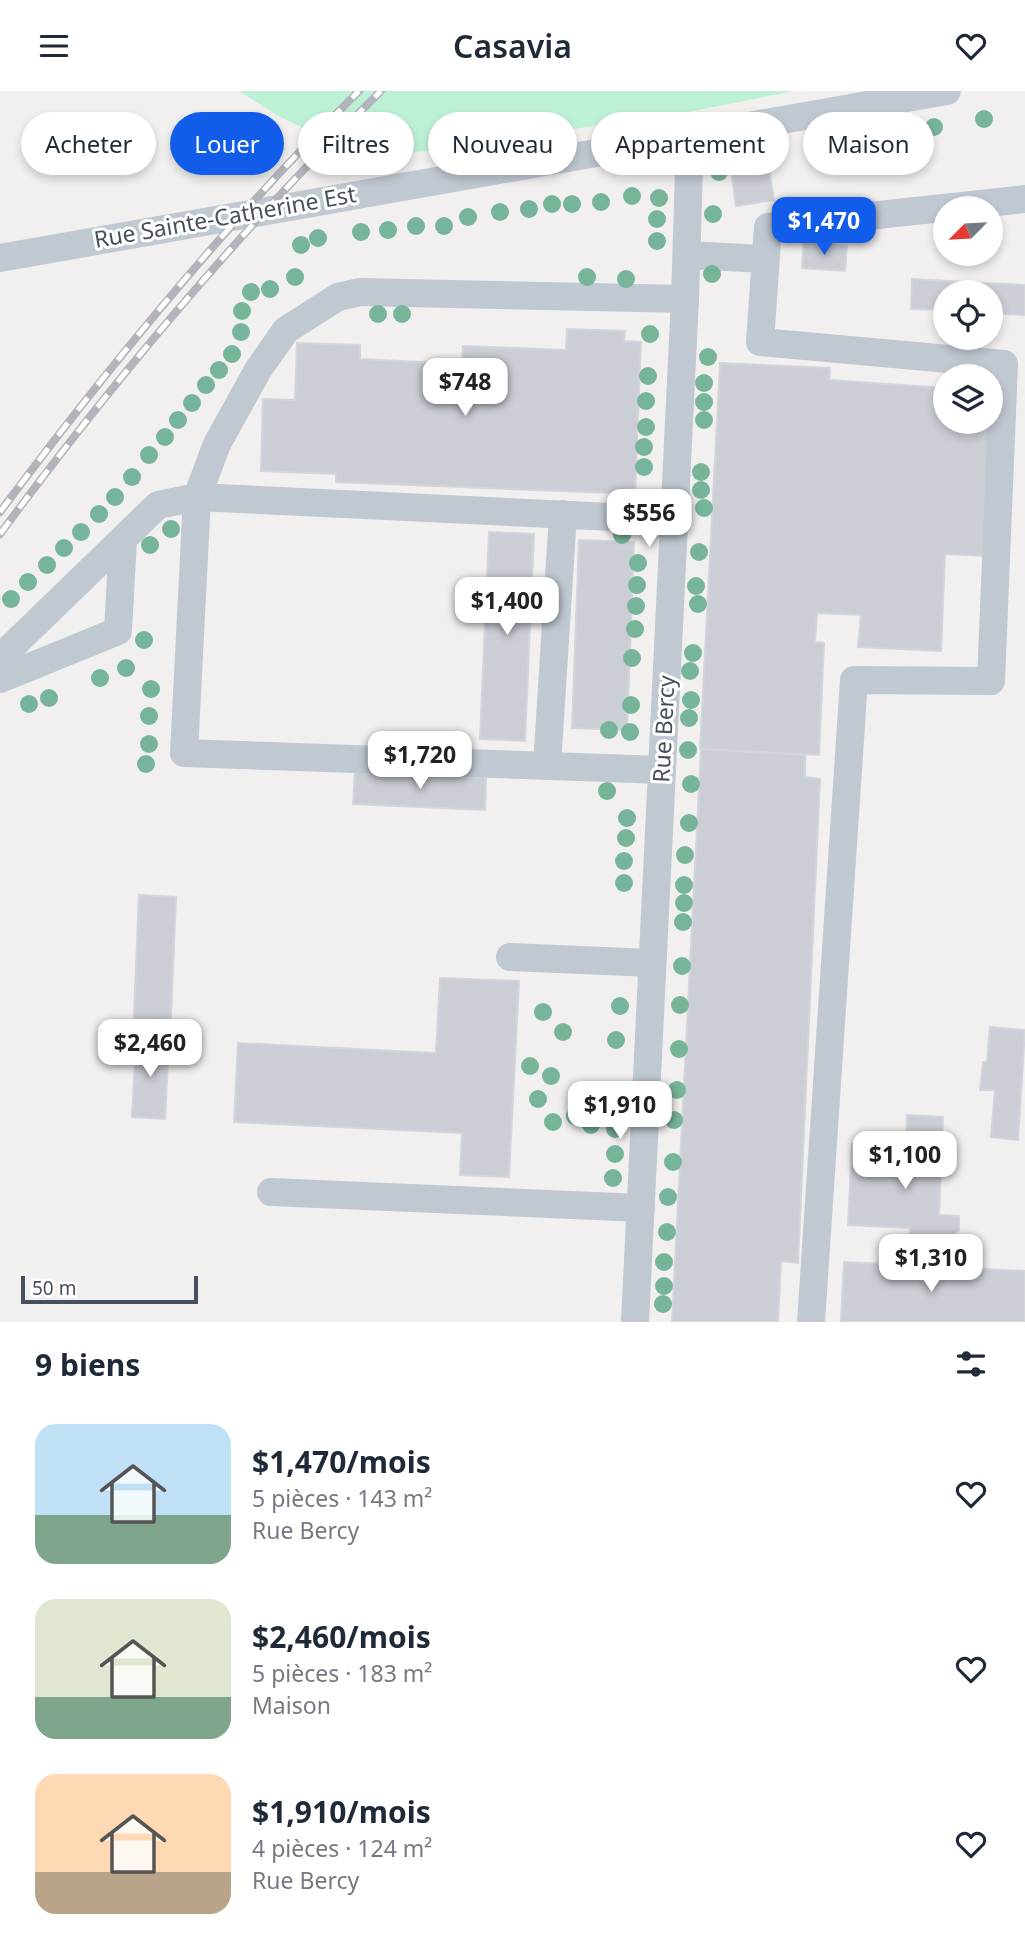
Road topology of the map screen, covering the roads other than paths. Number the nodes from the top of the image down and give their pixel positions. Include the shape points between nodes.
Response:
1 (947, 91) edge
2 (789, 119) edge
3 (591, 154) edge
4 (689, 175) edge
5 (1025, 199) edge
6 (687, 255) junction
7 (0, 258) edge
8 (765, 259) junction
9 (685, 299) junction
10 (197, 497) junction
11 (563, 514) junction
12 (674, 520) junction
13 (123, 539) junction
14 (0, 659) edge
15 (0, 680) edge
16 (547, 766) junction
17 (662, 769) junction
18 (510, 957) dead end
19 (652, 963) junction
20 (271, 1192) dead end
21 (641, 1208) junction
22 (635, 1322) edge
23 (811, 1322) edge

1 - 2 street, Rue Sainte-Catherine Est
3 - 7 street, Rue Sainte-Catherine Est
4 - 6 street, Rue Bercy
5 - 8 street via 768,227
6 - 8 street
6 - 9 street, Rue Bercy
8 - 23 street via 760,342 1004,364 991,681 854,680
9 - 10 street via 360,292 338,297 286,330 217,444
9 - 12 street, Rue Bercy
10 - 11 street
10 - 13 street via 158,505
10 - 16 street via 184,753
11 - 12 street
11 - 16 street
12 - 17 street, Rue Bercy
13 - 14 street
13 - 15 street via 118,631
16 - 17 street
17 - 19 street, Rue Bercy
18 - 19 street
19 - 21 street, Rue Bercy
20 - 21 street
21 - 22 street, Rue Bercy

